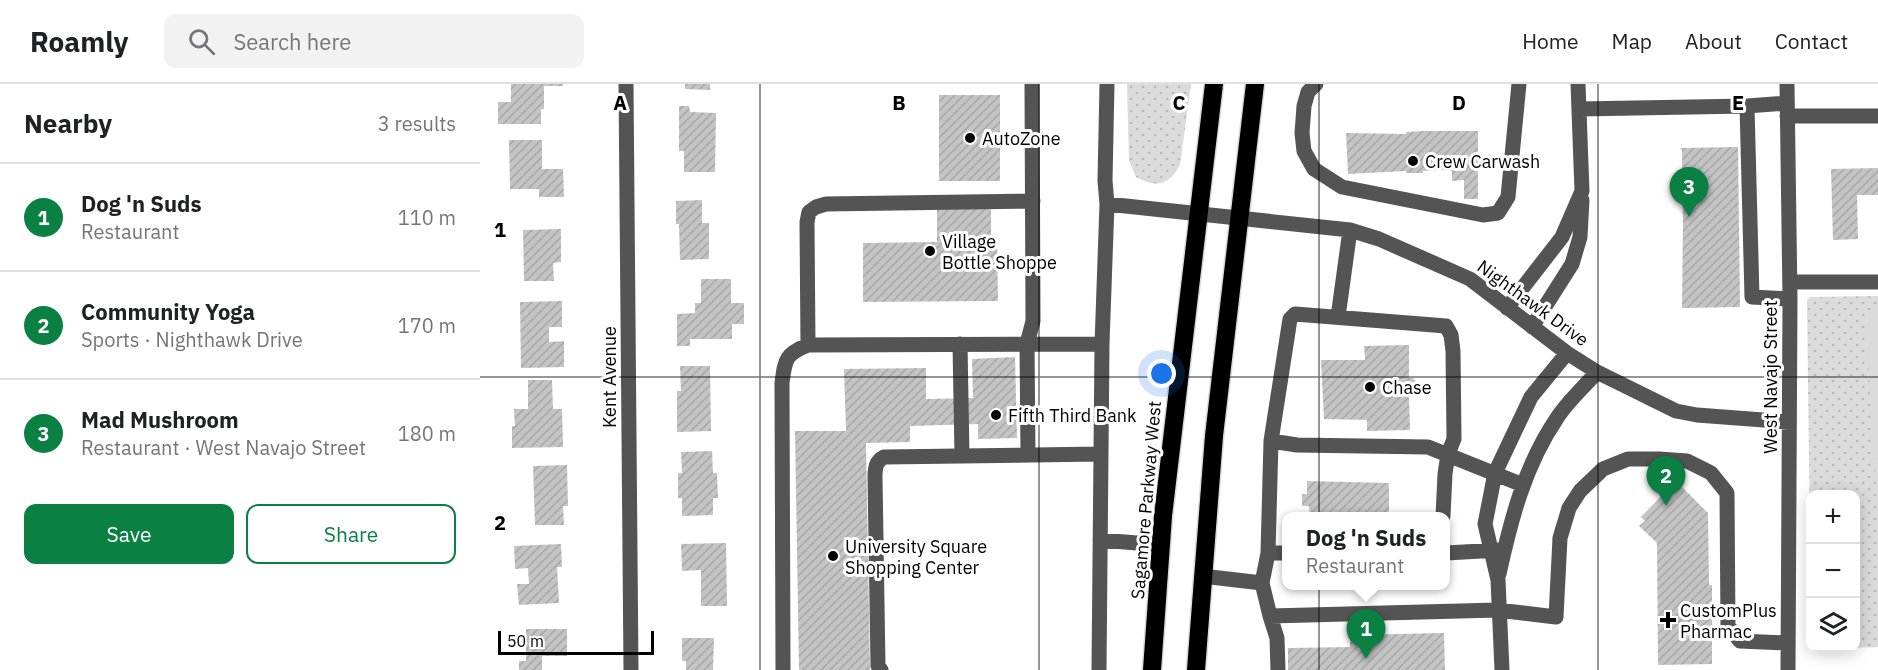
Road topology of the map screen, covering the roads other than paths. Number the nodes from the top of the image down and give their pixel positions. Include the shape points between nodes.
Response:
1 (626, 84) edge
2 (1032, 84) edge
3 (1107, 84) edge
4 (1214, 84) edge
5 (1255, 84) edge
6 (1316, 84) edge
7 (1520, 84) edge
8 (1578, 84) edge
9 (1787, 84) edge
10 (1747, 106) junction
11 (1579, 109) junction
12 (1787, 110) junction
13 (1878, 116) edge
14 (1582, 191) junction
15 (1032, 201) junction
16 (1107, 204) junction
17 (1198, 214) junction
18 (1240, 218) junction
19 (1350, 230) junction
20 (1790, 282) junction
21 (1878, 282) edge
22 (1790, 299) junction
23 (1507, 308) junction
24 (1338, 317) junction
25 (1532, 327) junction
26 (960, 344) junction
27 (1027, 344) junction
28 (1102, 344) junction
29 (808, 345) junction
30 (1567, 353) junction
31 (1597, 372) junction
32 (1789, 422) junction
33 (1271, 441) junction
34 (1101, 454) junction
35 (1448, 454) junction
36 (1028, 455) junction
37 (962, 456) junction
38 (1495, 473) junction
39 (1523, 485) junction
40 (1443, 512) edge
41 (1100, 540) junction
42 (1162, 545) junction
43 (1497, 550) junction
44 (1268, 553) junction
45 (1282, 553) edge
46 (1450, 553) edge
47 (1202, 576) junction
48 (1262, 583) junction
49 (1498, 610) junction
50 (1270, 616) junction
51 (1788, 643) junction
52 (631, 670) edge
53 (783, 670) edge
54 (881, 670) edge
55 (1099, 670) edge
56 (1152, 670) edge
57 (1196, 670) edge
58 (1278, 670) edge
59 (1502, 670) edge
60 (1788, 670) edge

1 - 52 street, Kent Avenue
2 - 15 street
3 - 16 street
4 - 17 highway, Sagamore Parkway West
5 - 18 highway
6 - 7 street via 1308,92 1302,133 1304,151 1314,169 1342,187 1483,215 1498,213 1508,197
8 - 11 street
9 - 12 street, West Navajo Street
10 - 11 street
10 - 12 street
10 - 22 street via 1752,297
11 - 14 street
12 - 13 street
12 - 20 street, West Navajo Street
14 - 23 street via 1562,237
14 - 25 street via 1580,237 1572,264
15 - 27 street via 1033,321
15 - 29 street via 816,207 809,212 807,222
16 - 17 street, Nighthawk Drive
16 - 28 street
17 - 18 street, Nighthawk Drive
17 - 42 highway, Sagamore Parkway West
18 - 19 street, Nighthawk Drive
18 - 47 highway
19 - 23 street, Nighthawk Drive via 1470,279
19 - 24 street
20 - 21 street
20 - 22 street, West Navajo Street
22 - 32 street, West Navajo Street
23 - 25 street, Nighthawk Drive
24 - 33 street via 1295,314 1290,319
24 - 35 street via 1446,326 1453,351 1454,439
25 - 30 street, Nighthawk Drive
26 - 27 street
26 - 29 street
26 - 37 street
27 - 28 street
27 - 36 street
28 - 34 street
29 - 53 street via 792,351 785,363 782,383
30 - 31 street, Nighthawk Drive
30 - 38 street via 1531,397
31 - 32 street, Nighthawk Drive via 1676,411
31 - 39 street via 1558,416
32 - 51 street, West Navajo Street
33 - 35 street via 1297,445 1428,447
33 - 44 street
34 - 36 street
34 - 41 street
35 - 38 street
35 - 40 street
36 - 37 street
37 - 54 street via 885,457 875,468
38 - 39 street
38 - 43 street via 1485,524
39 - 43 street
41 - 42 street
41 - 55 street
42 - 56 highway, Sagamore Parkway West
43 - 46 street
43 - 49 street
44 - 45 street
44 - 48 street
47 - 48 street
47 - 57 highway
48 - 50 street
49 - 50 street
49 - 51 street via 1556,617 1560,538 1569,508 1603,469 1629,459 1687,461 1711,473 1727,493 1728,626 1740,641
49 - 59 street
50 - 58 street via 1277,638
51 - 60 street, West Navajo Street

